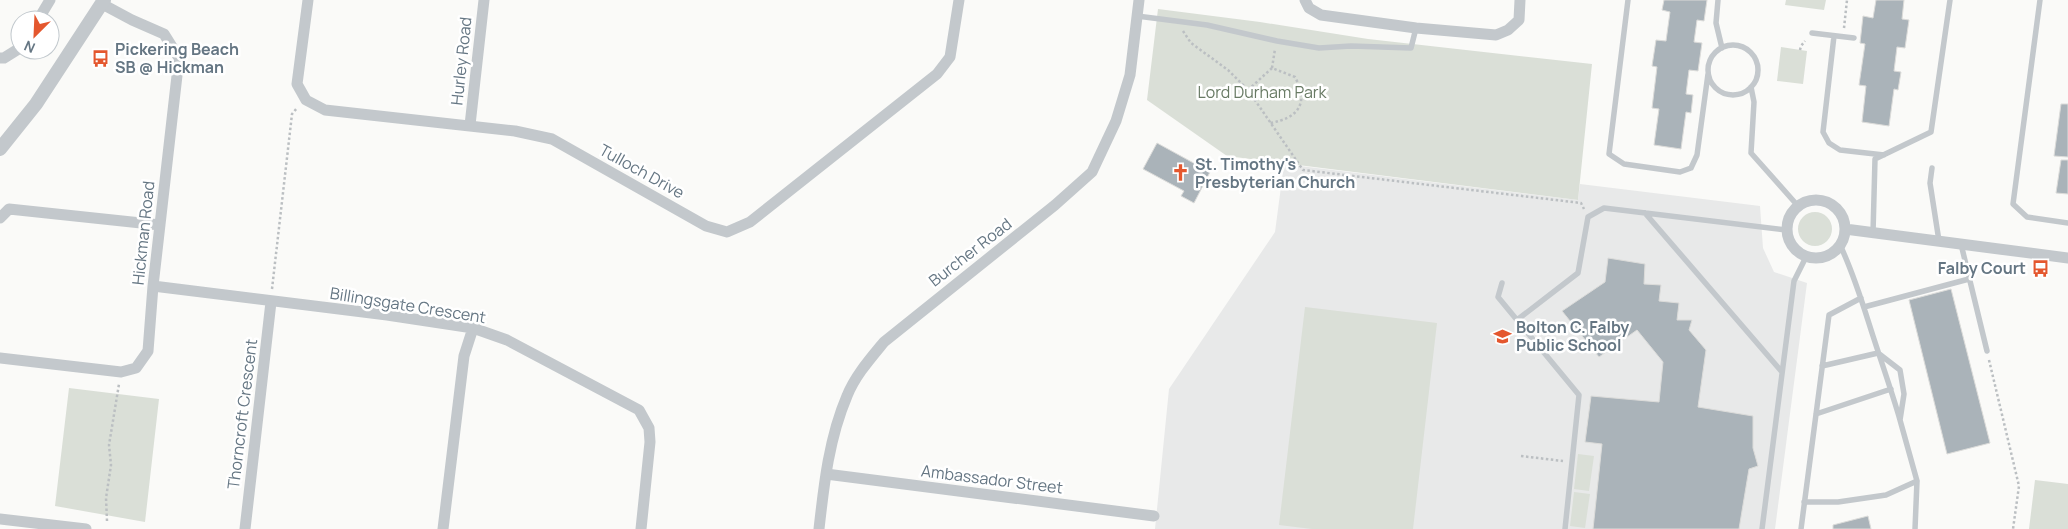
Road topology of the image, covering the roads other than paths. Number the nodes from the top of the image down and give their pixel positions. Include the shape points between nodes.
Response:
1 (308, 0) edge
2 (484, 0) edge
3 (959, 0) edge
4 (1139, 0) edge
5 (1305, 0) edge
6 (1520, 0) edge
7 (1628, 0) edge
8 (1718, 0) edge
9 (1950, 0) edge
10 (2040, 0) edge
11 (103, 2) edge
12 (1137, 16) junction
13 (1416, 28) junction
14 (1812, 33) dead end
15 (1834, 36) junction
16 (1854, 38) dead end
17 (1722, 48) junction
18 (1708, 74) junction
19 (1751, 87) junction
20 (470, 125) junction
21 (0, 149) edge
22 (1884, 155) junction
23 (1932, 168) dead end
24 (1798, 206) junction
25 (1645, 213) junction
26 (0, 218) edge
27 (2068, 223) edge
28 (160, 225) junction
29 (1845, 229) junction
30 (1786, 230) junction
31 (1872, 233) junction
32 (1939, 241) junction
33 (1961, 244) junction
34 (1840, 245) junction
35 (1806, 257) junction
36 (2068, 258) edge
37 (1970, 279) junction
38 (1502, 283) dead end
39 (153, 286) junction
40 (1861, 298) junction
41 (271, 302) junction
42 (1864, 307) junction
43 (1517, 320) junction
44 (474, 328) junction
45 (1987, 351) road end
46 (1878, 353) junction
47 (0, 358) edge
48 (1822, 366) junction
49 (1782, 372) junction
50 (1891, 389) junction
51 (1816, 414) junction
52 (1900, 420) junction
53 (826, 474) junction
54 (1916, 481) junction
55 (1804, 502) junction
56 (1154, 516) dead end
57 (0, 518) edge
58 (86, 529) edge
59 (244, 529) edge
60 (443, 529) edge
61 (641, 529) edge
62 (819, 529) edge
63 (1565, 529) edge
64 (1762, 529) edge
65 (1801, 529) edge
66 (1915, 529) edge

1 - 20 street, Tulloch Drive via 297,84 306,100 325,110
2 - 20 street, Hurley Road
3 - 20 street, Tulloch Drive via 950,57 937,74 750,222 727,232 706,226 552,139
4 - 12 street, Burcher Road
5 - 13 street via 1308,8 1320,15
6 - 13 street via 1519,20 1496,35
7 - 18 lane via 1609,154 1624,164 1680,172 1691,168 1697,155
8 - 17 lane via 1716,23
9 - 22 lane via 1931,132
10 - 27 lane via 2013,204 2027,217
11 - 21 street via 36,104
11 - 28 street, Hickman Road via 164,34 179,58
12 - 13 lane via 1207,25 1319,48 1411,48
12 - 53 street, Burcher Road via 1130,75 1116,122 1092,172 1055,206 884,342 863,367 847,395
14 - 15 lane
15 - 16 lane
15 - 22 lane via 1823,132 1829,143 1840,150
17 - 18 lane via 1711,58
17 - 19 lane via 1739,46 1753,56 1758,72
18 - 19 lane via 1715,87 1729,95
19 - 24 lane via 1754,102 1751,152
22 - 31 lane via 1875,159
23 - 32 lane via 1930,183
24 - 29 street via 1810,200 1829,203 1842,217
24 - 30 street via 1790,214
25 - 30 lane
25 - 43 lane via 1604,208 1588,217 1578,273
25 - 49 lane
26 - 28 street via 9,209
28 - 39 street, Hickman Road
29 - 31 street
29 - 34 street
30 - 35 street via 1792,246
31 - 32 street
32 - 33 street
33 - 36 street
33 - 37 lane
34 - 35 street via 1825,257
34 - 40 lane
35 - 49 lane via 1794,281
37 - 42 lane
37 - 45 lane
38 - 43 lane via 1498,297
39 - 41 street, Billingsgate Crescent
39 - 47 street, Hickman Road via 148,351 136,368 121,372
40 - 42 lane
40 - 48 lane via 1829,315
41 - 44 street, Billingsgate Crescent
41 - 59 street, Thorncroft Crescent
42 - 46 lane
43 - 63 lane via 1579,395
44 - 60 street via 464,356
44 - 61 street, Billingsgate Crescent via 507,340 639,410 649,428 650,442
46 - 48 lane
46 - 50 lane
46 - 52 lane via 1900,370 1904,394
48 - 51 lane
49 - 64 lane
50 - 51 lane
50 - 52 lane
51 - 55 lane
52 - 54 lane
53 - 56 street, Ambassador Street
53 - 62 street, Burcher Road
54 - 55 lane via 1886,495 1838,502
54 - 66 lane
55 - 65 lane
57 - 58 street

